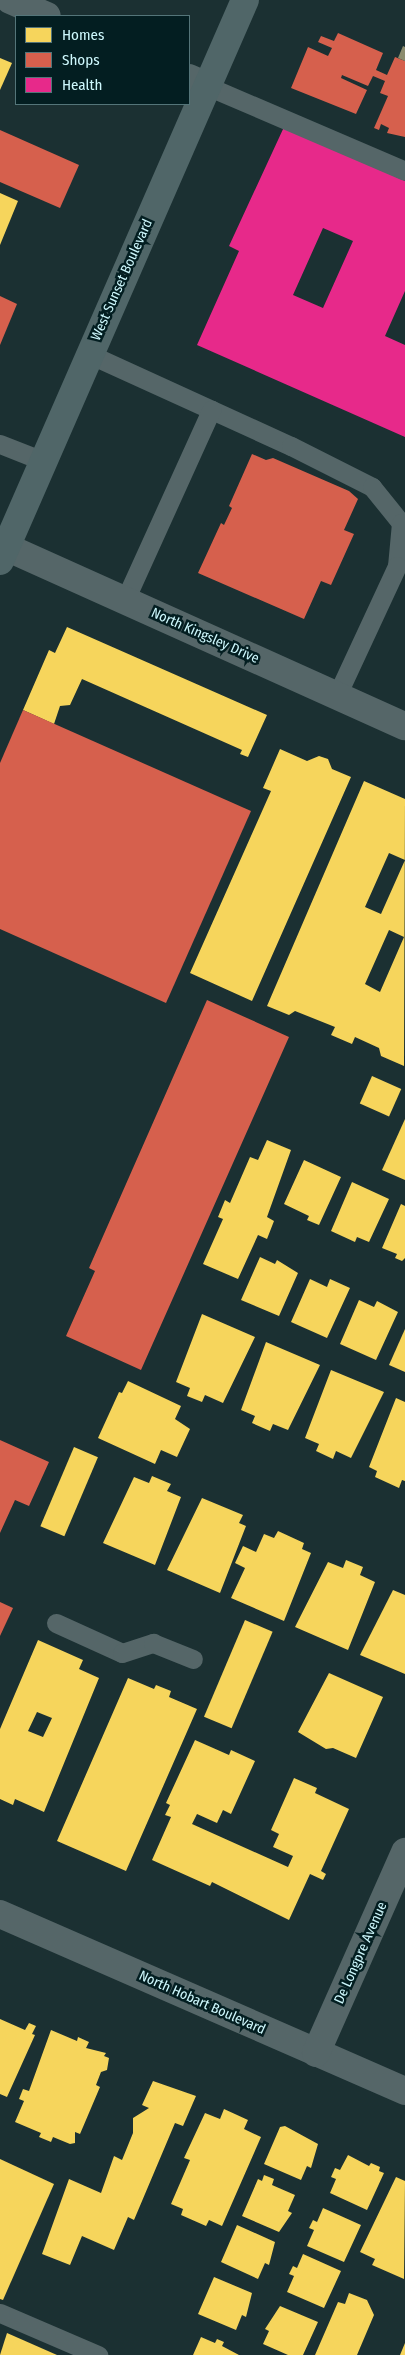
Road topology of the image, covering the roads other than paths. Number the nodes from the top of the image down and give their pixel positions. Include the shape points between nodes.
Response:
1 (10, 0) edge
2 (245, 0) edge
3 (45, 15) edge
4 (198, 82) edge
5 (190, 102) edge
6 (189, 105) edge
7 (405, 171) edge
8 (89, 354) junction
9 (211, 410) junction
10 (0, 444) edge
11 (43, 461) junction
12 (3, 554) edge
13 (125, 600) junction
14 (336, 695) junction
15 (405, 726) edge
16 (56, 1623) dead end
17 (193, 1660) dead end
18 (405, 1852) edge
19 (0, 1914) edge
20 (316, 2053) junction
21 (405, 2091) edge
22 (0, 2312) edge
23 (98, 2355) edge

1 - 3 street
2 - 4 main road, West Sunset Boulevard
4 - 5 main road, West Sunset Boulevard
4 - 7 lane
6 - 8 main road, West Sunset Boulevard
8 - 9 lane
8 - 11 main road, West Sunset Boulevard
9 - 13 lane
9 - 14 lane via 372,487 401,523 397,566
10 - 11 lane
11 - 12 main road, West Sunset Boulevard
12 - 13 street, North Kingsley Drive
13 - 14 street, North Kingsley Drive
14 - 15 street, North Kingsley Drive
16 - 17 lane via 122,1653 153,1643
18 - 20 street, De Longpre Avenue
19 - 20 street, North Hobart Boulevard
20 - 21 street, North Hobart Boulevard
22 - 23 lane

